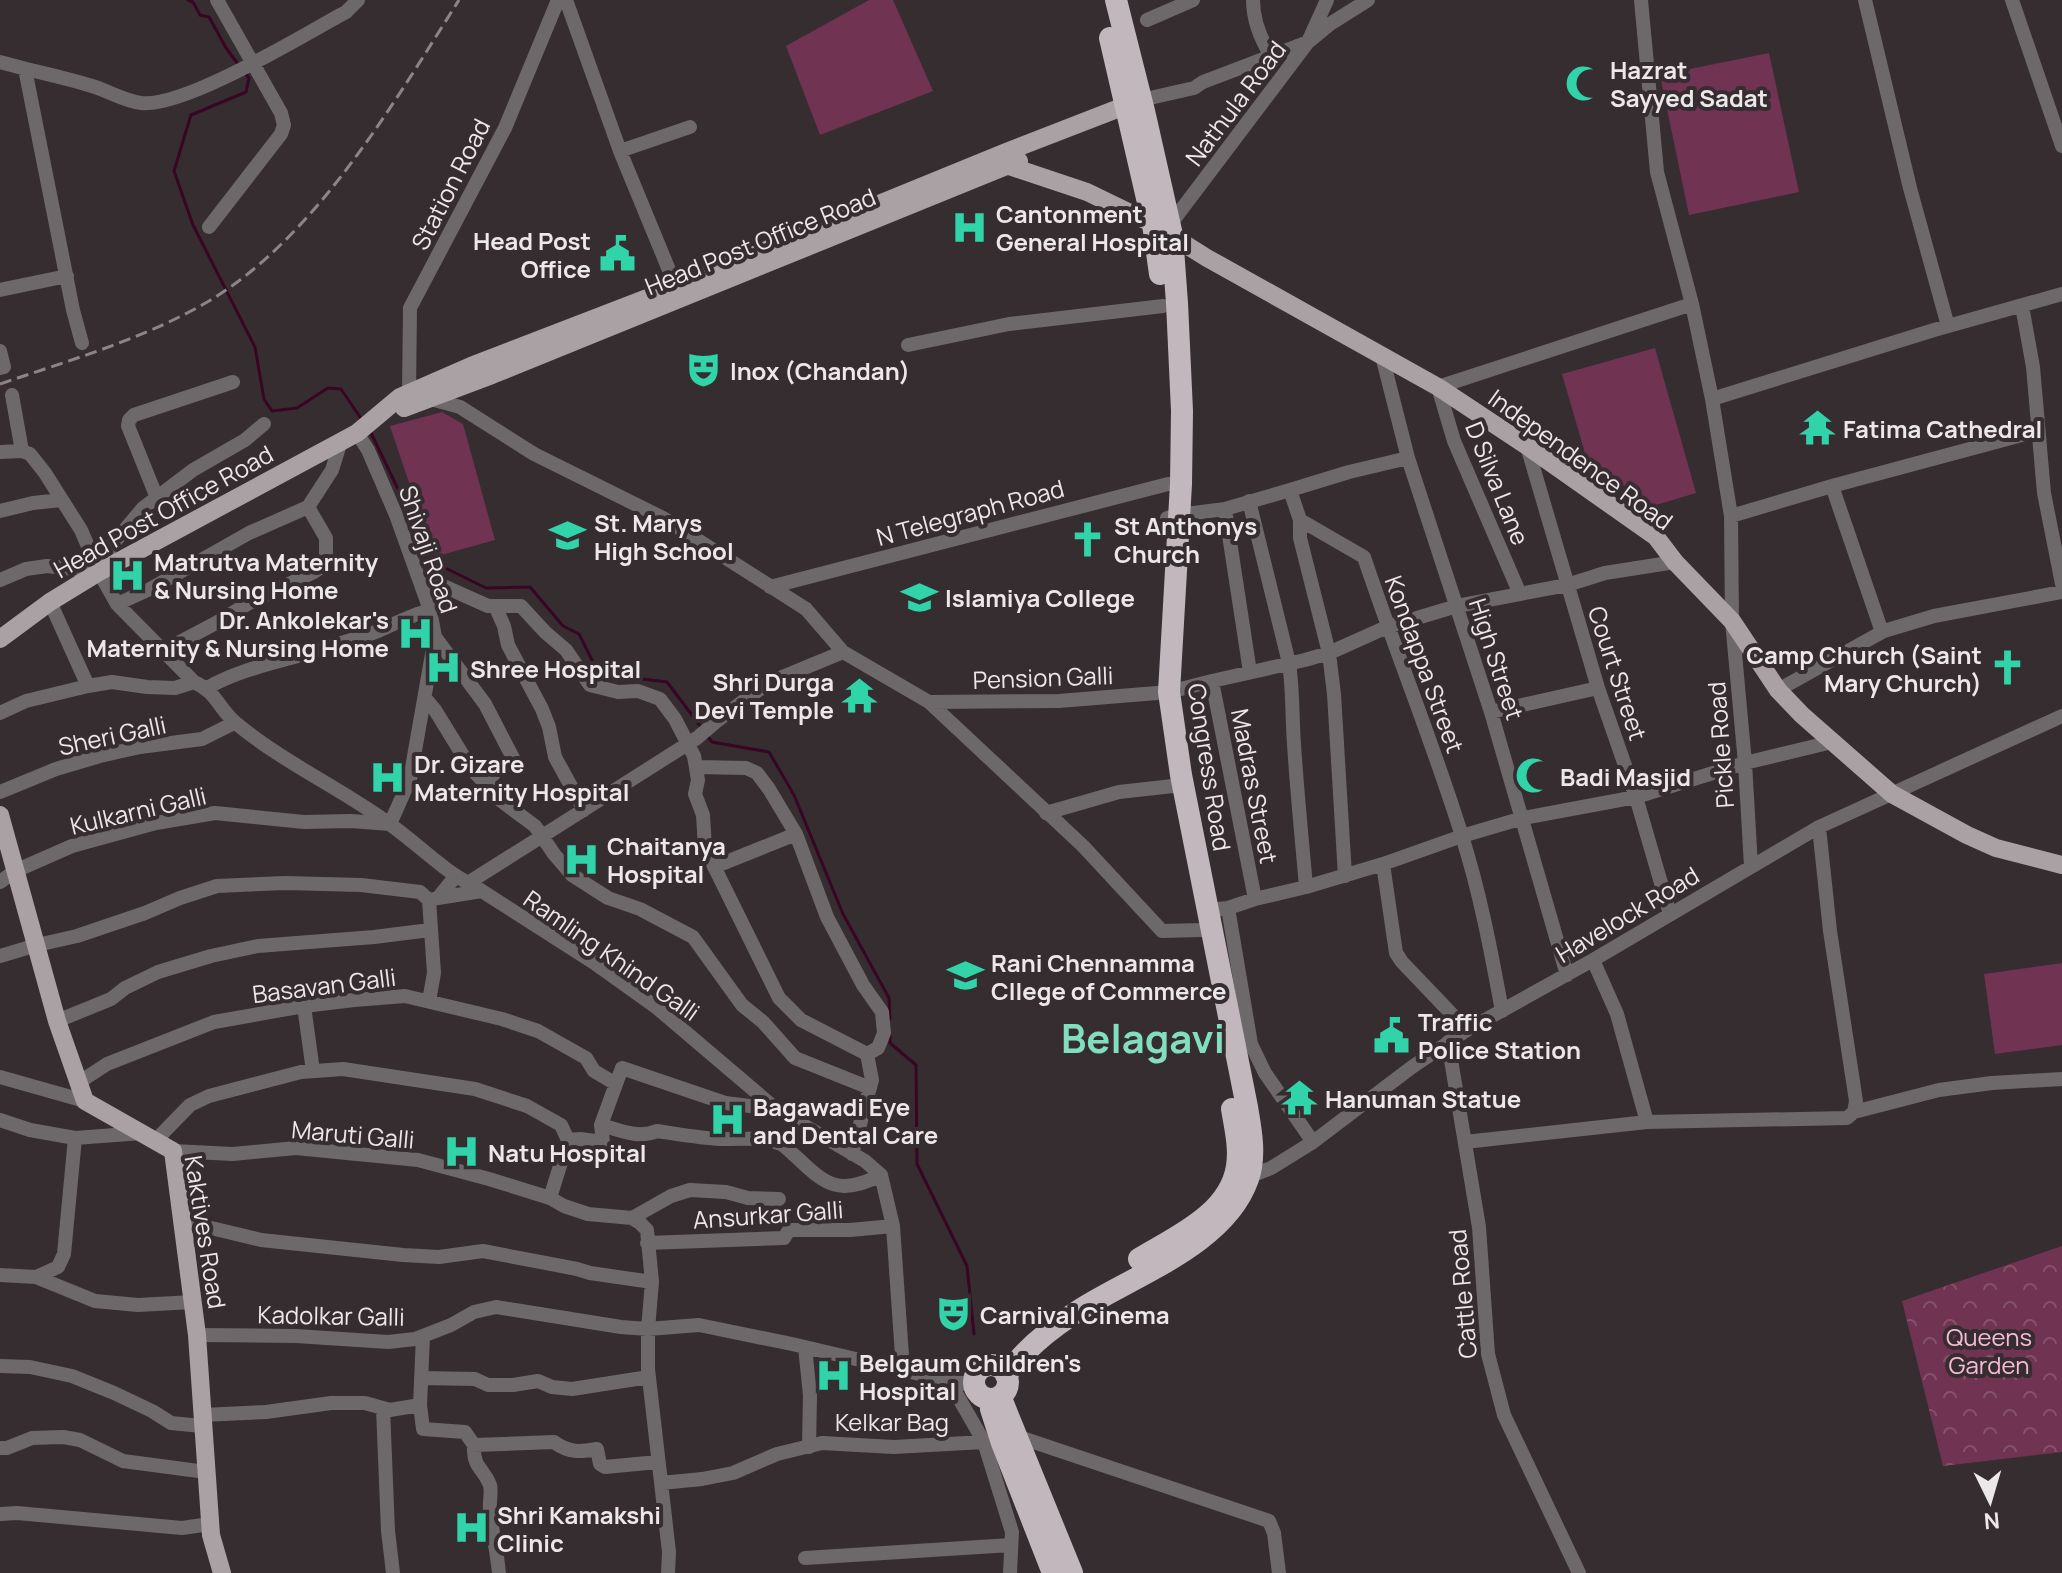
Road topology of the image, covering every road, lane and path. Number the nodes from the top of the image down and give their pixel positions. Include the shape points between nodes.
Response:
1 (217, 0) edge
2 (358, 0) edge
3 (558, 0) edge
4 (566, 0) edge
5 (1101, 0) edge
6 (1116, 0) edge
7 (1193, 0) edge
8 (1253, 0) edge
9 (1327, 0) edge
10 (1368, 0) edge
11 (1641, 0) edge
12 (1865, 0) edge
13 (2012, 0) edge
14 (343, 6) edge
15 (1147, 20) dead end
16 (1308, 42) junction
17 (1271, 56) junction
18 (0, 62) edge
19 (245, 67) junction
20 (25, 69) junction
21 (1135, 108) junction
22 (690, 127) dead end
23 (2062, 146) edge
24 (620, 151) junction
25 (1009, 166) junction
26 (986, 168) junction
27 (209, 227) dead end
28 (1165, 229) junction
29 (67, 276) junction
30 (676, 287) junction
31 (0, 290) edge
32 (2062, 294) edge
33 (1692, 304) junction
34 (1163, 306) junction
35 (2022, 306) junction
36 (1948, 326) junction
37 (82, 343) dead end
38 (908, 345) dead end
39 (0, 351) edge
40 (1382, 356) junction
41 (0, 368) edge
42 (233, 382) dead end
43 (1438, 387) junction
44 (12, 395) dead end
45 (418, 396) junction
46 (1712, 399) junction
47 (264, 424) dead end
48 (359, 429) junction
49 (2037, 431) junction
50 (1527, 446) junction
51 (22, 451) junction
52 (0, 452) edge
53 (1408, 458) junction
54 (1174, 484) junction
55 (1832, 486) junction
56 (1290, 490) junction
57 (157, 498) junction
58 (61, 500) junction
59 (1249, 501) junction
60 (308, 507) junction
61 (1225, 509) junction
62 (0, 511) edge
63 (1731, 516) junction
64 (1172, 517) junction
65 (1300, 520) junction
66 (1675, 562) junction
67 (99, 572) junction
68 (0, 580) edge
69 (421, 584) junction
70 (2062, 584) edge
71 (1567, 585) junction
72 (770, 587) junction
73 (2062, 592) edge
74 (1520, 594) junction
75 (50, 602) junction
76 (117, 604) junction
77 (495, 606) junction
78 (1457, 606) junction
79 (430, 610) junction
80 (1732, 621) junction
81 (1387, 627) junction
82 (1882, 632) junction
83 (435, 637) junction
84 (0, 639) edge
85 (163, 651) junction
86 (843, 652) junction
87 (1329, 653) junction
88 (1289, 663) junction
89 (1250, 672) junction
90 (1212, 681) junction
91 (201, 685) junction
92 (88, 686) junction
93 (1598, 688) junction
94 (1778, 690) junction
95 (1164, 693) junction
96 (425, 698) junction
97 (929, 702) junction
98 (1491, 712) junction
99 (0, 713) edge
100 (2062, 716) edge
101 (234, 723) junction
102 (692, 741) junction
103 (1832, 742) junction
104 (1745, 763) junction
105 (697, 767) junction
106 (486, 784) junction
107 (1173, 786) junction
108 (0, 792) edge
109 (1892, 794) junction
110 (1636, 797) junction
111 (584, 810) junction
112 (1046, 813) junction
113 (0, 815) edge
114 (1523, 818) junction
115 (390, 824) junction
116 (1819, 827) junction
117 (796, 834) junction
118 (543, 836) junction
119 (1462, 836) junction
120 (1383, 864) junction
121 (2062, 865) edge
122 (1751, 866) junction
123 (714, 867) junction
124 (7, 876) edge
125 (1345, 876) junction
126 (461, 880) junction
127 (1306, 887) junction
128 (482, 891) junction
129 (434, 899) junction
130 (1255, 899) junction
131 (1670, 914) junction
132 (1212, 919) junction
133 (430, 930) junction
134 (37, 945) junction
135 (0, 956) edge
136 (1593, 960) junction
137 (1567, 975) junction
138 (429, 1001) junction
139 (304, 1006) junction
140 (1502, 1011) junction
141 (57, 1021) junction
142 (1467, 1030) junction
143 (1448, 1042) junction
144 (867, 1054) junction
145 (313, 1071) junction
146 (0, 1077) edge
147 (2062, 1079) edge
148 (78, 1083) junction
149 (616, 1084) junction
150 (870, 1088) junction
151 (85, 1101) junction
152 (776, 1109) junction
153 (1854, 1112) junction
154 (0, 1120) edge
155 (1647, 1122) junction
156 (601, 1125) junction
157 (149, 1137) junction
158 (75, 1138) junction
159 (568, 1140) junction
160 (1313, 1142) junction
161 (1465, 1142) junction
162 (173, 1151) junction
163 (852, 1154) junction
164 (881, 1175) junction
165 (1241, 1180) junction
166 (550, 1198) junction
167 (779, 1199) dead end
168 (632, 1218) junction
169 (182, 1221) junction
170 (893, 1226) junction
171 (647, 1243) junction
172 (0, 1275) edge
173 (36, 1277) junction
174 (652, 1282) junction
175 (193, 1302) junction
176 (648, 1329) junction
177 (197, 1335) junction
178 (423, 1336) junction
179 (805, 1347) junction
180 (0, 1366) edge
181 (903, 1370) junction
182 (649, 1377) junction
183 (421, 1378) junction
184 (949, 1381) junction
185 (992, 1384) junction
186 (420, 1405) junction
187 (383, 1408) junction
188 (202, 1421) junction
189 (1001, 1440) junction
190 (474, 1445) junction
191 (809, 1447) junction
192 (0, 1448) edge
193 (658, 1462) junction
194 (206, 1472) junction
195 (661, 1483) junction
196 (0, 1514) edge
197 (210, 1524) junction
198 (1011, 1545) junction
199 (805, 1558) dead end
200 (222, 1573) edge
201 (393, 1573) edge
202 (499, 1573) edge
203 (668, 1573) edge
204 (1010, 1573) edge
205 (1053, 1573) edge
206 (1072, 1573) edge
207 (1279, 1573) edge
208 (1579, 1573) edge

1 - 19 street
2 - 14 street
3 - 45 street, Station Road via 505,128 410,308
4 - 24 street
5 - 21 highway, Congress Road
6 - 21 highway, Congress Road
7 - 15 street
8 - 17 street via 1253,15
9 - 16 street, Nathula Road
10 - 16 street
11 - 33 street, Pickle Road via 1657,172
12 - 36 street
13 - 23 street
14 - 19 street
16 - 17 street
16 - 28 street, Nathula Road
17 - 21 street
18 - 20 street
19 - 20 street via 160,103 121,98
19 - 27 street via 284,125
20 - 29 street
21 - 25 main road, Head Post Office Road
21 - 26 main road, Head Post Office Road
21 - 28 highway, Congress Road
22 - 24 street
24 - 30 street
25 - 26 main road, Head Post Office Road
25 - 28 main road, Independence Road via 1087,192
26 - 30 main road, Head Post Office Road
26 - 45 main road, Head Post Office Road via 492,375
28 - 34 highway, Congress Road
28 - 40 main road, Independence Road
28 - 54 highway, Congress Road via 1180,353
29 - 31 street
29 - 37 street
30 - 45 main road, Head Post Office Road via 471,366
32 - 35 street
33 - 43 street
33 - 46 street, Pickle Road
34 - 38 street via 1009,324
34 - 54 highway, Congress Road
35 - 36 street
35 - 49 street
36 - 46 street
39 - 41 street
40 - 43 main road, Independence Road
40 - 53 street, High Street
42 - 57 street via 129,420
43 - 50 main road, Independence Road
43 - 74 street, D Silva Lane via 1454,441
44 - 51 street
45 - 48 main road, Head Post Office Road via 402,408 392,404
45 - 72 street via 460,407 534,454 663,518
46 - 63 street, Pickle Road
47 - 57 street
48 - 60 street
48 - 67 main road, Head Post Office Road
48 - 69 street, Shivaji Road
49 - 55 street
49 - 70 street
50 - 66 main road, Independence Road via 1656,537
50 - 71 street, Court Street
51 - 52 street
51 - 58 street, Ramling Khind Galli via 30,454
53 - 56 street
53 - 78 street, High Street
54 - 64 highway, Congress Road
54 - 72 street, N Telegraph Road
55 - 63 street
55 - 82 street
56 - 59 street
56 - 65 street
57 - 67 street via 112,545
58 - 62 street
58 - 67 street, Ramling Khind Galli
59 - 61 street
59 - 88 street
60 - 76 street
60 - 85 street via 326,538 326,564
61 - 64 street
61 - 89 street
63 - 80 street, Pickle Road
64 - 95 highway, Congress Road
65 - 81 street, Kondappa Street via 1364,557
65 - 87 street
66 - 71 street, Pension Galli
66 - 80 main road, Independence Road
67 - 68 street via 47,566
67 - 75 main road, Head Post Office Road
67 - 76 street, Ramling Khind Galli
69 - 77 street via 441,585
69 - 79 street, Shivaji Road
71 - 74 street, Pension Galli
71 - 93 street, Court Street
72 - 86 street via 806,609
73 - 82 street via 1934,616
74 - 78 street, Pension Galli
75 - 84 main road, Head Post Office Road
75 - 92 street
76 - 85 street, Ramling Khind Galli
77 - 102 street via 521,606 566,650 590,685 660,699
77 - 111 street via 508,645 545,718 555,757
78 - 81 street, Pension Galli
78 - 98 street, High Street
79 - 83 street, Shivaji Road
79 - 91 street
80 - 94 main road, Independence Road
80 - 104 street, Pickle Road
81 - 87 street, Pension Galli
81 - 119 street, Kondappa Street
82 - 94 street
83 - 96 street, Shivaji Road
83 - 106 street via 485,704 513,758
85 - 91 street, Ramling Khind Galli
86 - 97 street
86 - 102 street via 768,683
87 - 88 street, Pension Galli
87 - 125 street
88 - 89 street, Pension Galli
88 - 127 street
89 - 90 street, Pension Galli
90 - 95 street, Pension Galli
90 - 130 street, Madras Street
91 - 92 street
91 - 101 street, Ramling Khind Galli
92 - 99 street
93 - 98 street
93 - 110 street, Court Street
94 - 103 main road, Independence Road
95 - 97 street, Pension Galli
95 - 107 highway, Congress Road
95 - 132 highway, Congress Road
96 - 106 street
96 - 115 street, Shivaji Road via 410,779
97 - 112 street
98 - 114 street, High Street
100 - 109 street, Havelock Road
101 - 108 street, Sheri Galli via 202,739 100,756
101 - 115 street, Ramling Khind Galli
102 - 105 street
102 - 111 street
103 - 104 street
103 - 109 main road, Independence Road
104 - 110 street
104 - 122 street, Pickle Road
105 - 117 street via 757,773
105 - 123 street via 695,794
106 - 118 street
107 - 112 street via 1119,792
107 - 132 highway, Congress Road
109 - 116 street, Havelock Road
109 - 121 main road, Independence Road via 1996,848
110 - 114 street
110 - 131 street, Court Street
111 - 118 street
112 - 132 street via 1162,931
113 - 124 main road
114 - 119 street
114 - 137 street, High Street
115 - 124 street, Kulkarni Galli via 215,813 72,846
115 - 126 street, Ramling Khind Galli
116 - 122 street, Havelock Road
116 - 153 street
117 - 123 street
117 - 144 street via 827,917 882,1012 884,1033 878,1048
118 - 126 street
118 - 150 street via 572,875 608,898 693,937 742,1005 795,1058
119 - 120 street
119 - 140 street, Kondappa Street
120 - 125 street
120 - 142 street via 1396,953
122 - 131 street, Havelock Road
123 - 144 street via 779,998 801,1020
124 - 134 main road
125 - 127 street
126 - 128 street, Ramling Khind Galli
126 - 129 street
127 - 130 street
128 - 129 street
128 - 152 street, Ramling Khind Galli via 656,1007
129 - 133 street
129 - 134 street via 420,892 361,885 226,885
130 - 132 street
131 - 136 street, Havelock Road
132 - 160 street via 1251,1044
132 - 165 highway, Congress Road via 1252,1137 1252,1158
133 - 138 street via 434,973
133 - 141 street via 258,946 211,956 158,972
134 - 135 street
134 - 141 main road
136 - 137 street, Havelock Road
136 - 155 street via 1617,1014
137 - 140 street, Havelock Road
138 - 139 street, Basavan Galli via 405,996
138 - 149 street, Basavan Galli via 538,1031 586,1058 594,1071
139 - 145 street
139 - 148 street, Basavan Galli via 214,1022 107,1064
140 - 142 street, Havelock Road
141 - 148 main road
142 - 143 street, Havelock Road
143 - 160 street, Havelock Road
143 - 161 street, Cattle Road
144 - 150 street
145 - 157 street via 190,1105
145 - 159 street via 343,1069 475,1089 527,1106 561,1125
146 - 151 street
147 - 153 street via 1939,1090
148 - 151 main road
149 - 152 street via 622,1068 725,1103
149 - 156 street
150 - 163 street
151 - 157 main road, Kaktives Road
152 - 163 street, Ramling Khind Galli
153 - 155 street via 1847,1118
154 - 158 street
155 - 161 street
156 - 159 street via 603,1142
156 - 164 street via 633,1134 657,1131 774,1141 827,1183 840,1187 862,1185
157 - 158 street
157 - 162 main road, Kaktives Road
158 - 173 street via 64,1254 58,1267
159 - 166 street
160 - 165 street, Havelock Road
161 - 208 street, Cattle Road via 1479,1227 1488,1354 1504,1415
162 - 166 street, Maruti Galli via 233,1154 296,1148 418,1160
162 - 169 main road, Kaktives Road
163 - 164 street, Ramling Khind Galli
164 - 170 street
165 - 185 highway via 1211,1213 1060,1305 1019,1338
166 - 168 street, Maruti Galli via 588,1214
167 - 168 street via 690,1190
168 - 171 street via 647,1230
169 - 174 street via 261,1240 403,1255 483,1251
169 - 175 main road, Kaktives Road
170 - 171 street, Ansurkar Galli via 789,1230 784,1238
170 - 181 street
171 - 174 street
172 - 173 street
173 - 175 street via 95,1301
174 - 176 street
175 - 177 main road, Kaktives Road
176 - 178 street, Kadolkar Galli via 496,1307
176 - 179 street, Kadolkar Galli via 699,1325
176 - 182 street
177 - 178 street, Kadolkar Galli via 388,1342
177 - 188 main road, Kaktives Road
178 - 183 street
179 - 181 street, Kadolkar Galli
179 - 191 street
180 - 188 street via 72,1376 171,1423
181 - 184 street, Kadolkar Galli
182 - 183 street via 572,1389 538,1381 488,1385 475,1379
182 - 193 street
183 - 186 street
184 - 185 street, Kadolkar Galli
184 - 189 street, Kelkar Bag
185 - 189 highway
186 - 187 street
186 - 190 street via 423,1429 465,1432
187 - 188 street via 331,1403
187 - 201 street
188 - 194 main road, Kaktives Road
189 - 191 street, Kelkar Bag
189 - 198 street, Kelkar Bag
189 - 205 highway
189 - 206 highway
189 - 207 street via 1269,1521
190 - 193 street via 554,1442 576,1453 597,1449 605,1467
190 - 202 street via 477,1467 490,1486
191 - 195 street, Kelkar Bag via 733,1473
192 - 194 street via 32,1438 63,1437 123,1461
193 - 195 street
194 - 197 main road, Kaktives Road
195 - 203 street
196 - 197 street via 182,1528
197 - 200 main road, Kaktives Road
198 - 199 street
198 - 204 street, Kelkar Bag

